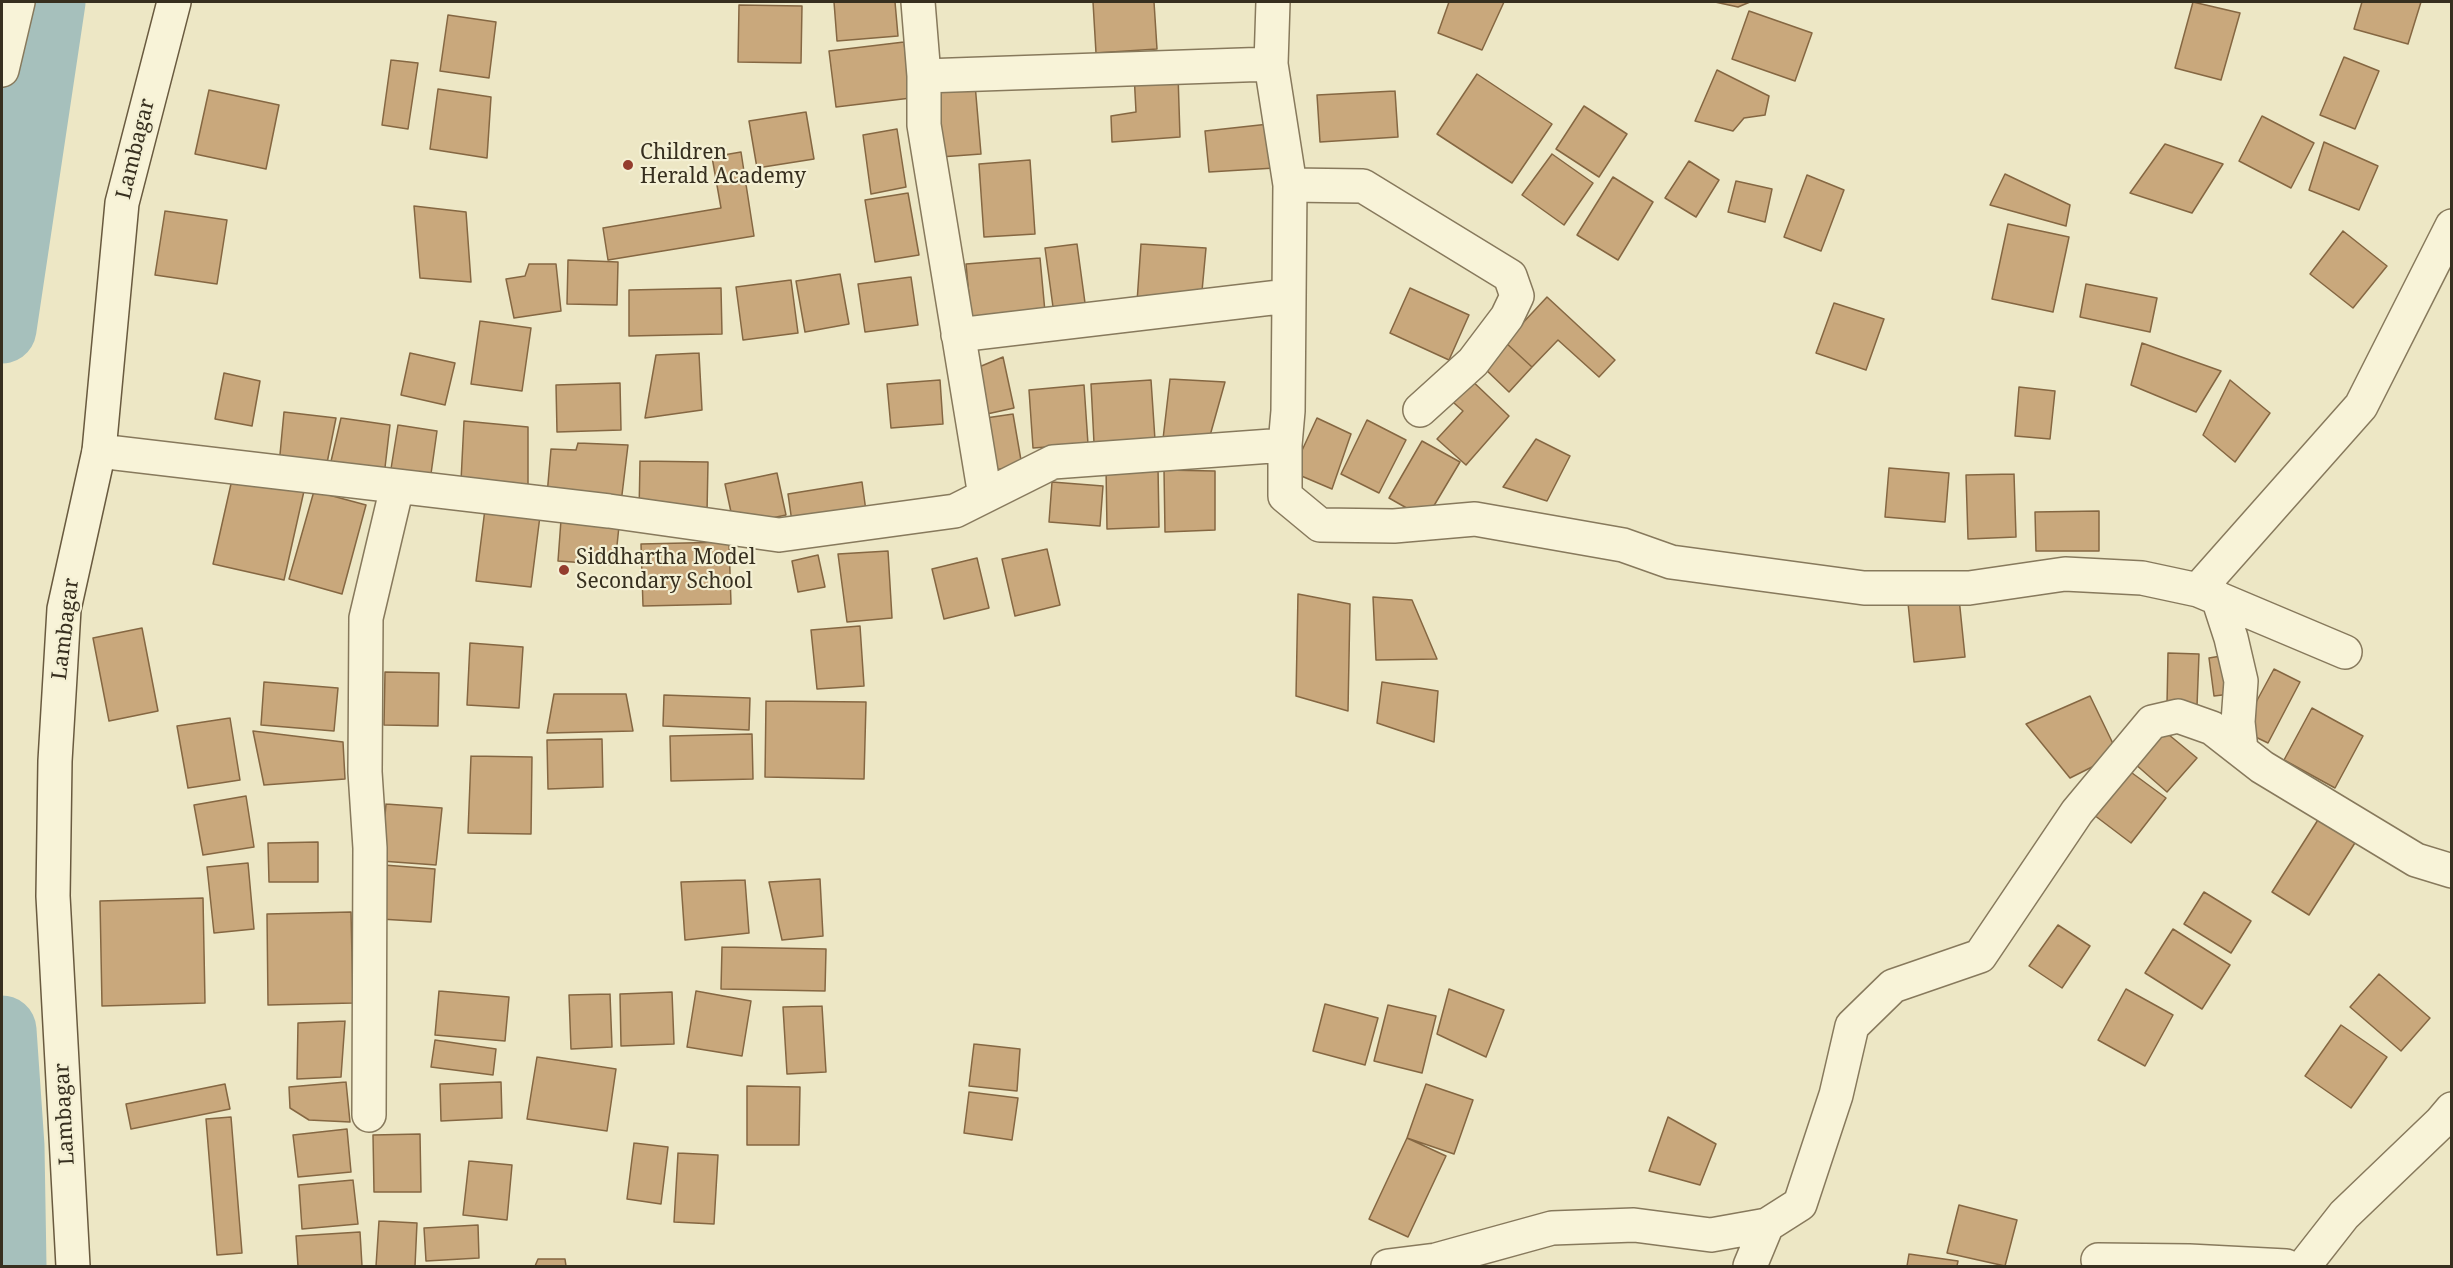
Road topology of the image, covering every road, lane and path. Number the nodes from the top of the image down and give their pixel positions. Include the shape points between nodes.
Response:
1 (18, 2) edge
2 (174, 2) edge
3 (918, 2) edge
4 (1273, 2) edge
5 (1271, 63) junction
6 (2, 70) edge
7 (924, 76) junction
8 (1290, 185) junction
9 (2451, 226) edge
10 (1288, 296) junction
11 (958, 334) junction
12 (1420, 410) dead end
13 (1284, 445) junction
14 (99, 451) junction
15 (397, 487) junction
16 (984, 496) junction
17 (2208, 594) junction
18 (2345, 652) dead end
19 (2241, 750) junction
20 (2451, 871) edge
21 (2451, 1109) edge
22 (369, 1115) dead end
23 (1767, 1225) junction
24 (2098, 1260) dead end
25 (73, 1266) edge
26 (1388, 1266) edge
27 (1750, 1266) edge
28 (2286, 1266) edge
29 (2304, 1266) edge

1 - 6 street
2 - 14 street, Lambagar via 122,203
3 - 7 street
4 - 5 street
5 - 7 street
5 - 8 street
7 - 11 street via 924,125
8 - 10 street
8 - 12 street via 1363,186 1510,276 1517,296 1507,317 1473,362
9 - 17 street via 2361,406
10 - 11 street
10 - 13 street via 1288,411
11 - 16 street
13 - 16 street via 1053,462
13 - 17 street via 1285,496 1320,525 1394,526 1474,519 1623,544 1671,562 1864,588 1969,588 2065,574 2142,578
14 - 15 street
14 - 25 street, Lambagar via 64,609 55,761 53,896
15 - 16 street via 779,535 955,511
15 - 22 street via 366,618
17 - 18 street
17 - 19 street via 2241,681
19 - 20 street via 2262,767 2416,860
19 - 23 street via 2212,728 2178,716 2152,722 2077,812 1980,956 1893,986 1852,1026 1836,1095 1800,1204
21 - 29 street via 2344,1215
23 - 26 street via 1711,1235 1634,1225 1552,1228 1436,1260
23 - 27 street
24 - 28 street

